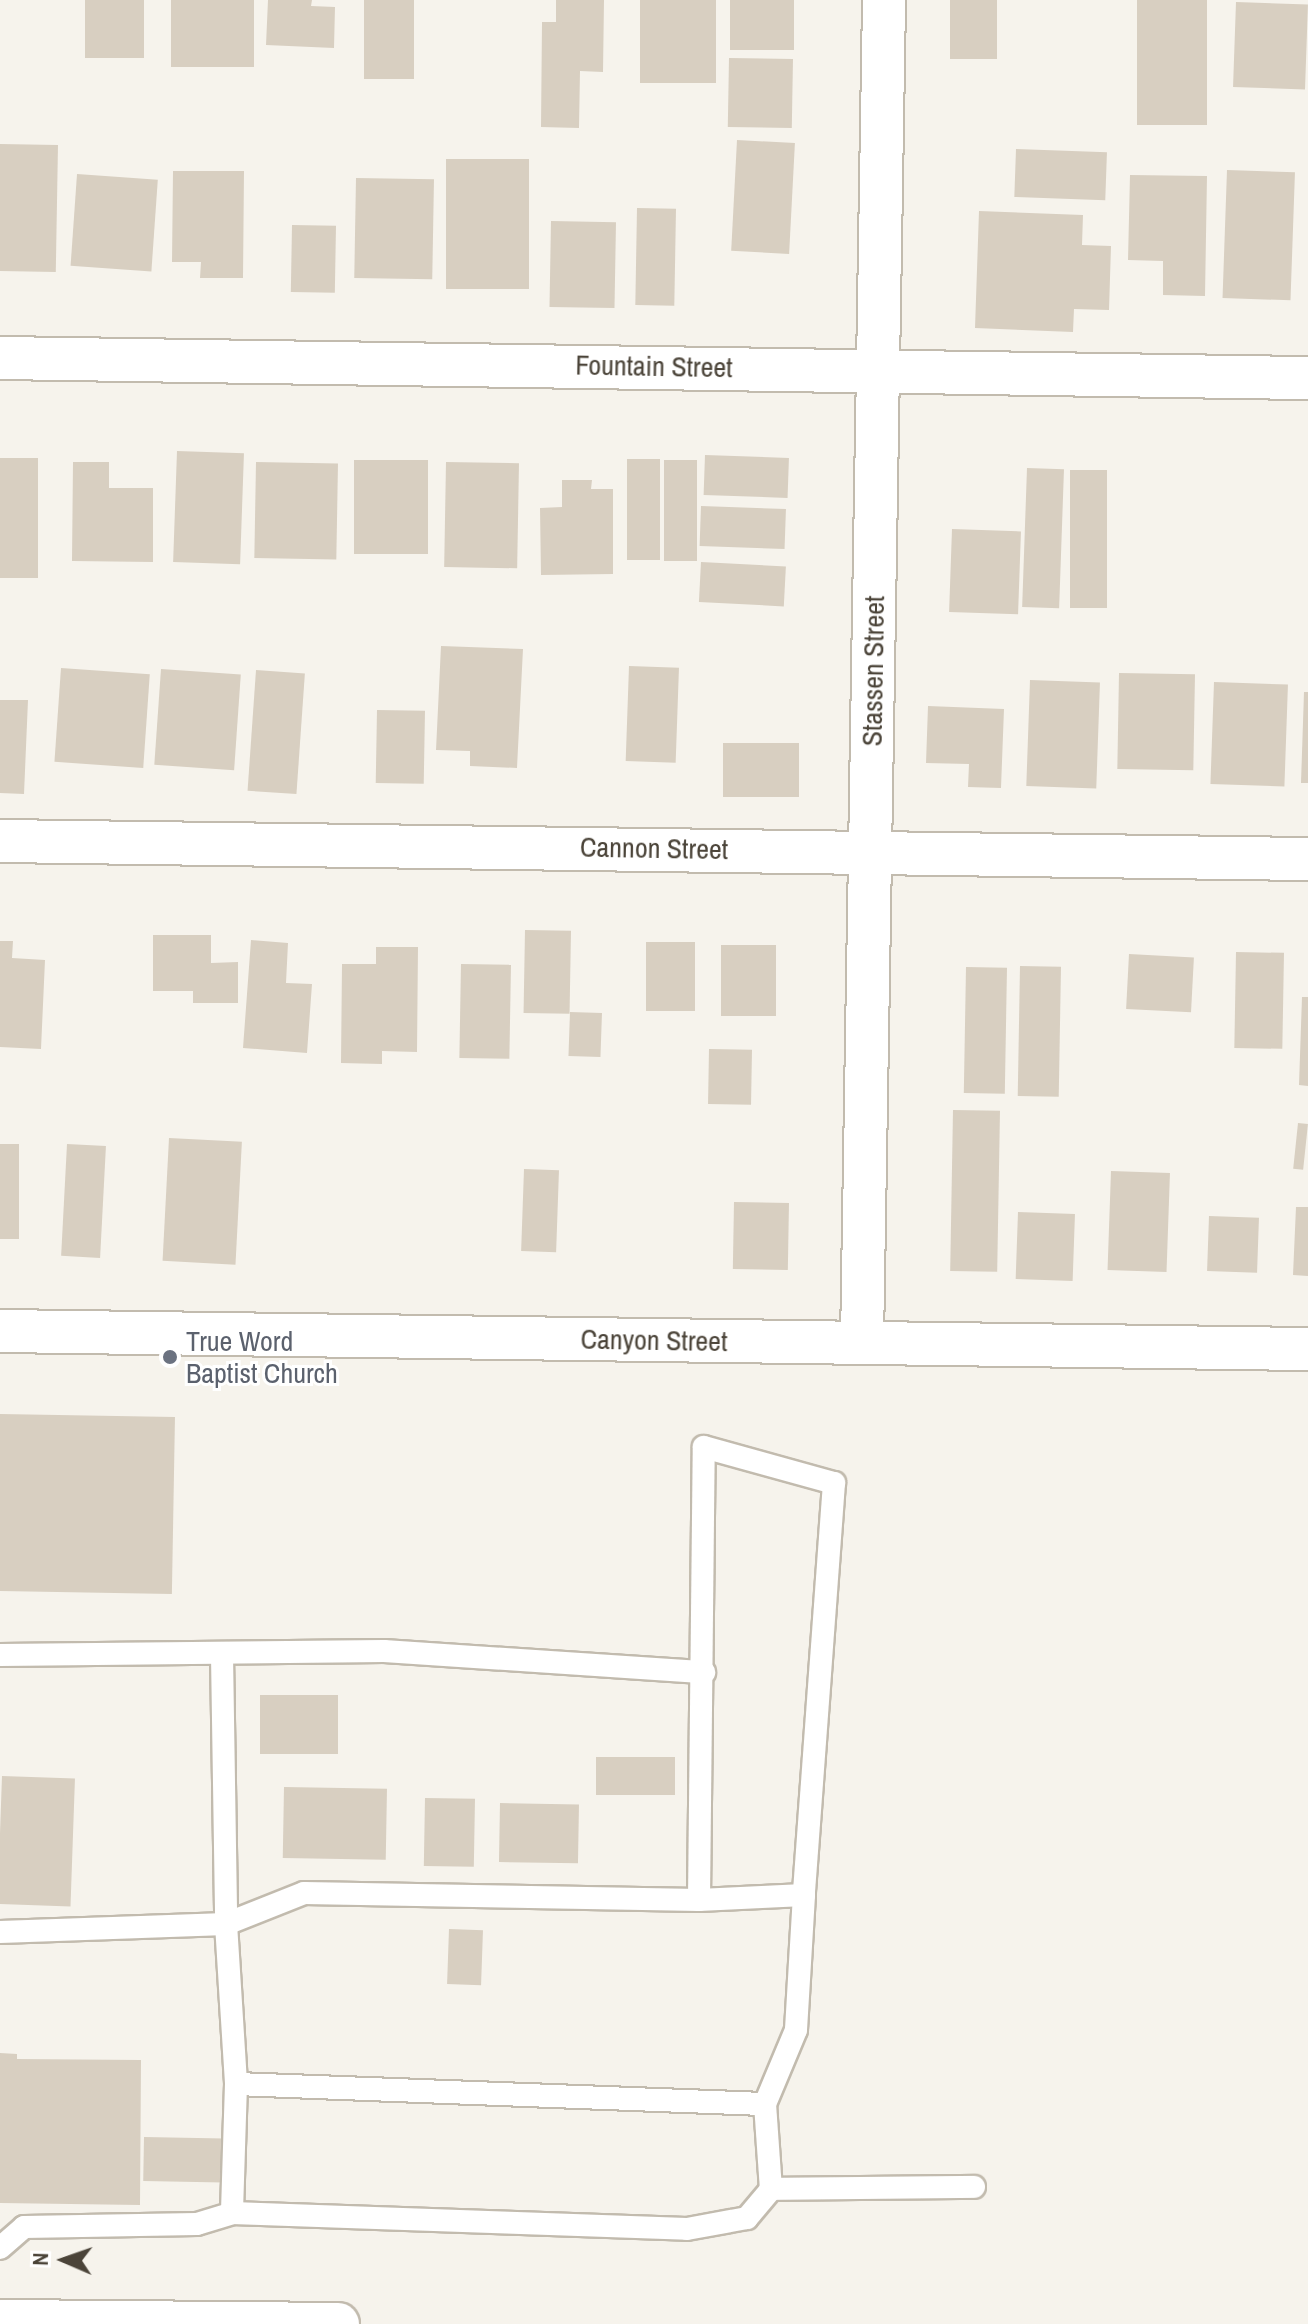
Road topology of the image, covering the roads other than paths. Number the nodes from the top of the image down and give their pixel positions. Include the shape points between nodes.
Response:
1 (884, 0) edge
2 (0, 358) edge
3 (878, 369) junction
4 (1308, 378) edge
5 (0, 841) edge
6 (870, 850) junction
7 (1308, 859) edge
8 (0, 1331) edge
9 (862, 1342) junction
10 (1308, 1349) edge
11 (0, 1655) edge
12 (222, 1655) junction
13 (704, 1672) junction
14 (804, 1895) junction
15 (699, 1900) junction
16 (226, 1924) junction
17 (0, 1932) edge
18 (236, 2084) junction
19 (765, 2104) junction
20 (974, 2187) dead end
21 (771, 2189) junction
22 (232, 2213) junction
23 (0, 2248) edge
24 (0, 2321) edge
25 (338, 2324) edge

1 - 3 street, Stassen Street
2 - 3 street, Fountain Street
3 - 4 street, Fountain Street
3 - 6 street, Stassen Street
5 - 6 street, Cannon Street
6 - 7 street, Cannon Street
6 - 9 street, Stassen Street
8 - 9 street, Canyon Street
9 - 10 street, Canyon Street
11 - 12 lane
12 - 13 lane via 384,1651
12 - 16 lane
13 - 14 lane via 704,1447 834,1483
13 - 15 lane
14 - 15 lane
14 - 19 lane via 796,2030
15 - 16 lane via 304,1893
16 - 17 lane
16 - 18 lane
18 - 19 lane
18 - 22 lane
19 - 21 lane
20 - 21 lane
21 - 22 lane via 747,2218 687,2229
22 - 23 lane via 197,2224 24,2227
24 - 25 street

